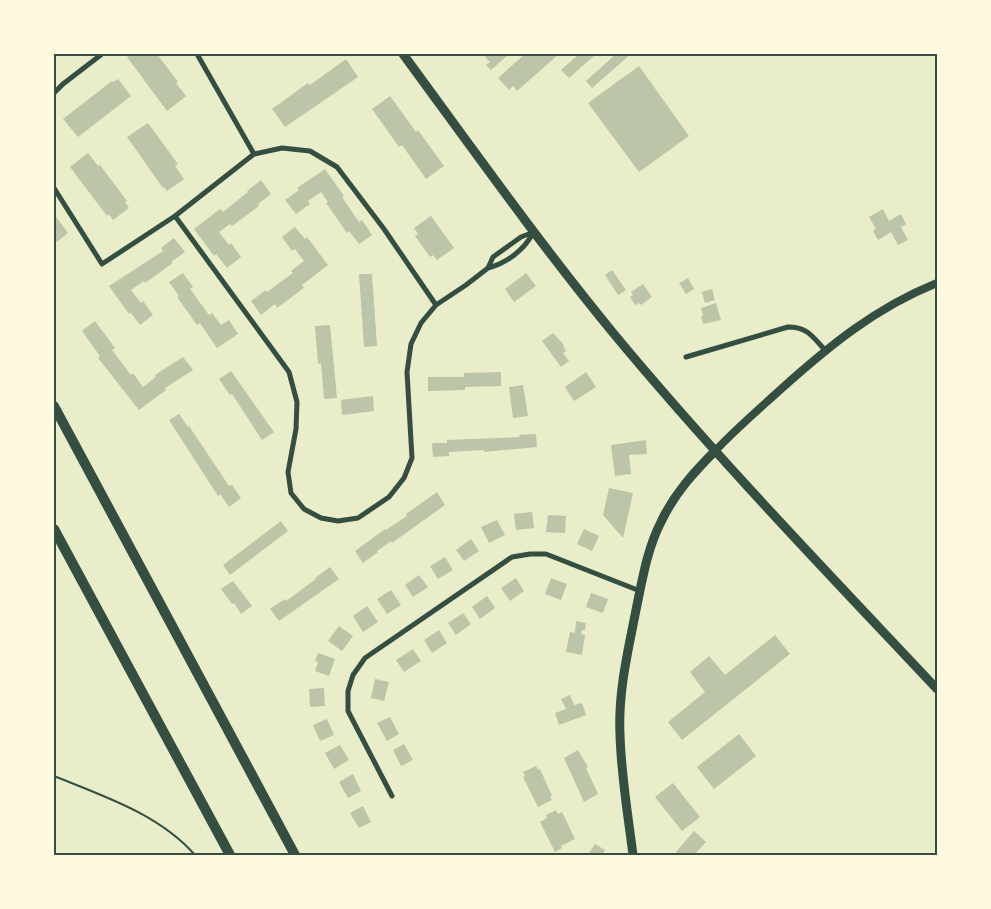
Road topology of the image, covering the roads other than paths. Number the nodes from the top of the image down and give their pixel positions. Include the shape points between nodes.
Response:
1 (102, 54) edge
2 (197, 54) edge
3 (403, 54) edge
4 (54, 94) edge
5 (254, 154) junction
6 (54, 188) edge
7 (175, 216) junction
8 (534, 232) junction
9 (488, 268) junction
10 (937, 283) edge
11 (436, 305) junction
12 (825, 350) junction
13 (686, 357) dead end
14 (54, 406) edge
15 (54, 419) edge
16 (716, 450) junction
17 (88, 470) junction
18 (54, 529) edge
19 (640, 591) junction
20 (937, 689) edge
21 (392, 796) dead end
22 (230, 855) edge
23 (295, 855) edge
24 (633, 855) edge

1 - 4 street
2 - 5 street
3 - 8 main road
5 - 7 street
5 - 11 street via 282,148 310,151 337,167
6 - 7 street via 102,264
7 - 11 street via 289,372 297,402 288,472 291,493 304,509 321,518 338,521 358,518 388,497 404,478 412,458 407,372 411,344 421,323
8 - 9 street via 526,245 499,265
8 - 9 street via 493,257
8 - 16 main road via 626,348
9 - 11 street
10 - 12 street via 861,323
12 - 13 street via 799,327 788,327
12 - 16 street
14 - 17 highway
15 - 17 highway
16 - 19 main road via 672,501 660,524
16 - 20 main road
17 - 23 highway
18 - 22 highway
19 - 21 street via 546,554 512,557 364,658 352,675 348,712
19 - 24 main road via 620,702 621,756

